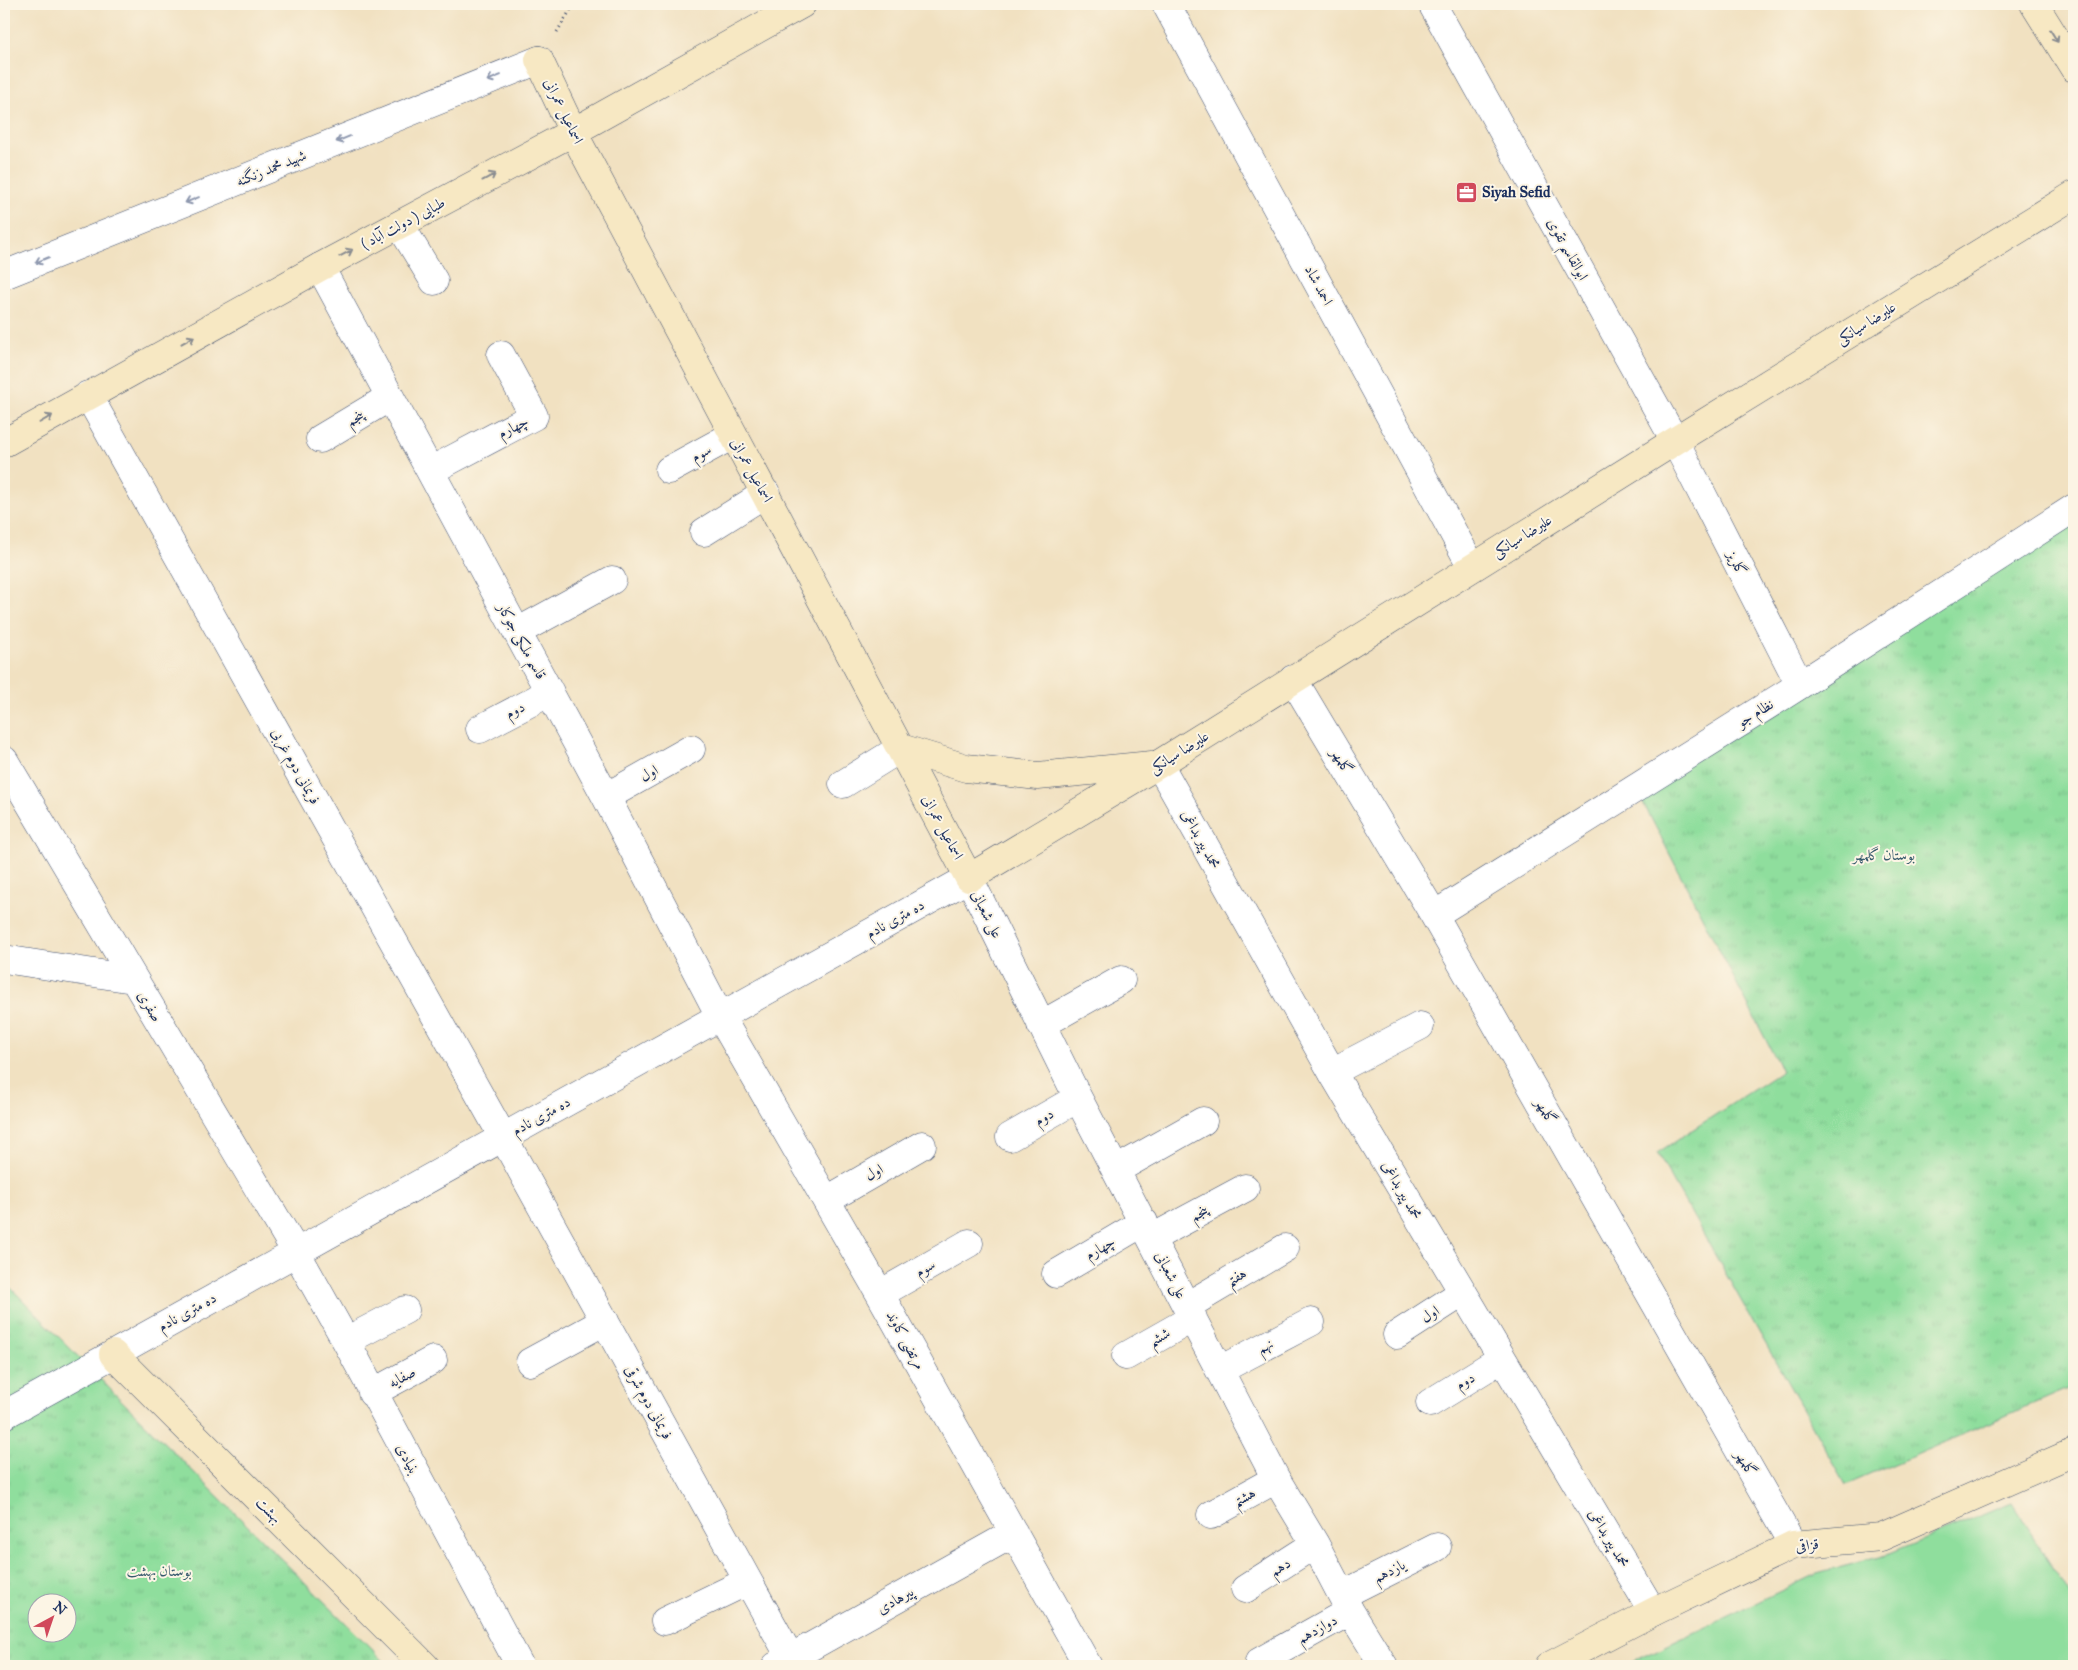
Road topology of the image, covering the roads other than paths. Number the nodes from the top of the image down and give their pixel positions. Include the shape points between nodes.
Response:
1 (802, 4) edge
2 (1166, 4) edge
3 (1432, 4) edge
4 (2034, 4) edge
5 (539, 60) joint
6 (2074, 68) edge
7 (573, 132) junction
8 (2074, 195) edge
9 (400, 225) junction
10 (320, 267) junction
11 (4, 275) edge
12 (434, 281) dead end
13 (501, 355) dead end
14 (88, 395) junction
15 (390, 397) junction
16 (733, 435) junction
17 (320, 439) dead end
18 (1675, 441) junction
19 (4, 443) edge
20 (669, 470) dead end
21 (430, 471) junction
22 (766, 493) junction
23 (2074, 508) edge
24 (704, 532) dead end
25 (1472, 567) junction
26 (612, 580) dead end
27 (517, 632) junction
28 (1293, 680) junction
29 (1800, 685) junction
30 (550, 692) junction
31 (480, 729) dead end
32 (901, 748) junction
33 (691, 749) dead end
34 (1159, 764) junction
35 (7, 772) edge
36 (843, 784) dead end
37 (606, 797) junction
38 (969, 878) junction
39 (1434, 914) junction
40 (4, 959) edge
41 (133, 979) junction
42 (1121, 980) dead end
43 (720, 1016) junction
44 (1041, 1025) junction
45 (1420, 1026) dead end
46 (1332, 1072) junction
47 (1078, 1098) junction
48 (1203, 1121) dead end
49 (503, 1137) junction
50 (1010, 1137) dead end
51 (922, 1145) dead end
52 (1116, 1170) junction
53 (1245, 1188) dead end
54 (827, 1200) junction
55 (1148, 1230) junction
56 (969, 1243) dead end
57 (1285, 1248) dead end
58 (296, 1252) junction
59 (1056, 1274) dead end
60 (1462, 1293) junction
61 (880, 1294) junction
62 (405, 1310) dead end
63 (1190, 1312) junction
64 (605, 1321) junction
65 (1311, 1322) dead end
66 (1397, 1336) dead end
67 (346, 1341) junction
68 (113, 1354) junction
69 (1126, 1356) dead end
70 (1501, 1359) junction
71 (432, 1360) dead end
72 (530, 1362) dead end
73 (1220, 1370) junction
74 (372, 1394) junction
75 (1430, 1402) dead end
76 (4, 1415) edge
77 (2074, 1452) edge
78 (1276, 1479) junction
79 (1211, 1516) dead end
80 (1014, 1533) junction
81 (1315, 1544) junction
82 (1793, 1545) junction
83 (1437, 1547) dead end
84 (748, 1581) junction
85 (1245, 1589) dead end
86 (1346, 1603) junction
87 (1652, 1612) junction
88 (665, 1621) dead end
89 (1259, 1662) dead end
90 (788, 1664) edge
91 (425, 1666) edge
92 (520, 1666) edge
93 (1088, 1666) edge
94 (1384, 1666) edge
95 (1549, 1666) edge

1 - 7 street, طبایی ( دولت آباد )
2 - 25 street, احمد شاد
3 - 18 street, ابوالقاسم تقوی
4 -> 6 street
5 - 7 street, اسماعیل عمرانی
5 -> 11 street, شهید محمد زنگنه
9 -> 7 street, طبایی ( دولت آباد )
7 - 16 street, اسماعیل عمرانی
8 - 18 street, علیرضا سیانکی
10 -> 9 street, طبایی ( دولت آباد )
9 - 12 street
14 -> 10 street, طبایی ( دولت آباد )
10 - 15 street, قاسم ملکی جوکار
13 - 21 street, چهارم via 534,416
19 -> 14 street, طبایی ( دولت آباد )
14 - 49 street, فریمانی دوم غربی
15 - 17 street, پنجم
15 - 21 street, قاسم ملکی جوکار
16 - 20 street, سوم
16 - 22 street, اسماعیل عمرانی
18 - 25 street, علیرضا سیانکی
18 - 29 street, گلریز
21 - 27 street, قاسم ملکی جوکار
22 - 24 street
22 - 32 street, اسماعیل عمرانی
23 - 29 street, نظام جو
25 - 28 street, علیرضا سیانکی
26 - 27 street
27 - 30 street, قاسم ملکی جوکار
28 - 34 street, علیرضا سیانکی
28 - 39 street, گلمهر
29 - 39 street, نظام جو
30 - 31 street, دوم
30 - 37 street, قاسم ملکی جوکار
32 - 34 street via 966,768 1038,776
32 - 36 street
32 - 38 street, اسماعیل عمرانی
33 - 37 street, اول
34 - 38 street, علیرضا سیانکی
34 - 46 street, محمد پیر بداغی
35 - 41 street, صفری
37 - 43 street, قاسم ملکی جوکار
38 - 43 street, ده متری نادم
38 - 44 street, علی شعبانی
39 - 82 street, گلمهر
40 - 41 street
41 - 58 street, صفری
42 - 44 street
43 - 49 street, ده متری نادم
43 - 54 street, مرتضی کاوند
44 - 47 street, علی شعبانی
45 - 46 street
46 - 60 street, محمد پیر بداغی
47 - 50 street, دوم
47 - 52 street, علی شعبانی
48 - 52 street
49 - 58 street, ده متری نادم
49 - 64 street, فریمانی دوم شرقی
51 - 54 street, اول
52 - 55 street, علی شعبانی
53 - 55 street, پنجم
54 - 61 street, مرتضی کاوند
55 - 59 street, چهارم
55 - 63 street, علی شعبانی
56 - 61 street, سوم
57 - 63 street, هفتم
58 - 67 street, بنیادی
58 - 68 street, ده متری نادم
60 - 66 street, اول
60 - 70 street, محمد پیر بداغی
61 - 80 street, مرتضی کاوند
62 - 67 street
63 - 69 street, ششم
63 - 73 street, علی شعبانی
64 - 72 street
64 - 84 street, فریمانی دوم شرقی
65 - 73 street, نهم
67 - 74 street, بنیادی
68 - 76 street, ده متری نادم
68 - 91 street, بهشت
70 - 75 street, دوم
70 - 87 street, محمد پیر بداغی
71 - 74 street, صفایه
73 - 78 street, علی شعبانی
74 - 92 street, بنیادی
77 - 82 street, قزاقی via 1882,1537
78 - 79 street, هشتم
78 - 81 street, علی شعبانی
80 - 90 street, پیرهادی
80 - 93 street, مرتضی کاوند
81 - 85 street, دهم
81 - 86 street, علی شعبانی
82 - 87 street, قزاقی
83 - 86 street, یازدهم
84 - 88 street
84 - 90 street, فریمانی دوم شرقی
86 - 89 street, دوازدهم
86 - 94 street, علی شعبانی
87 - 95 street, قزاقی

